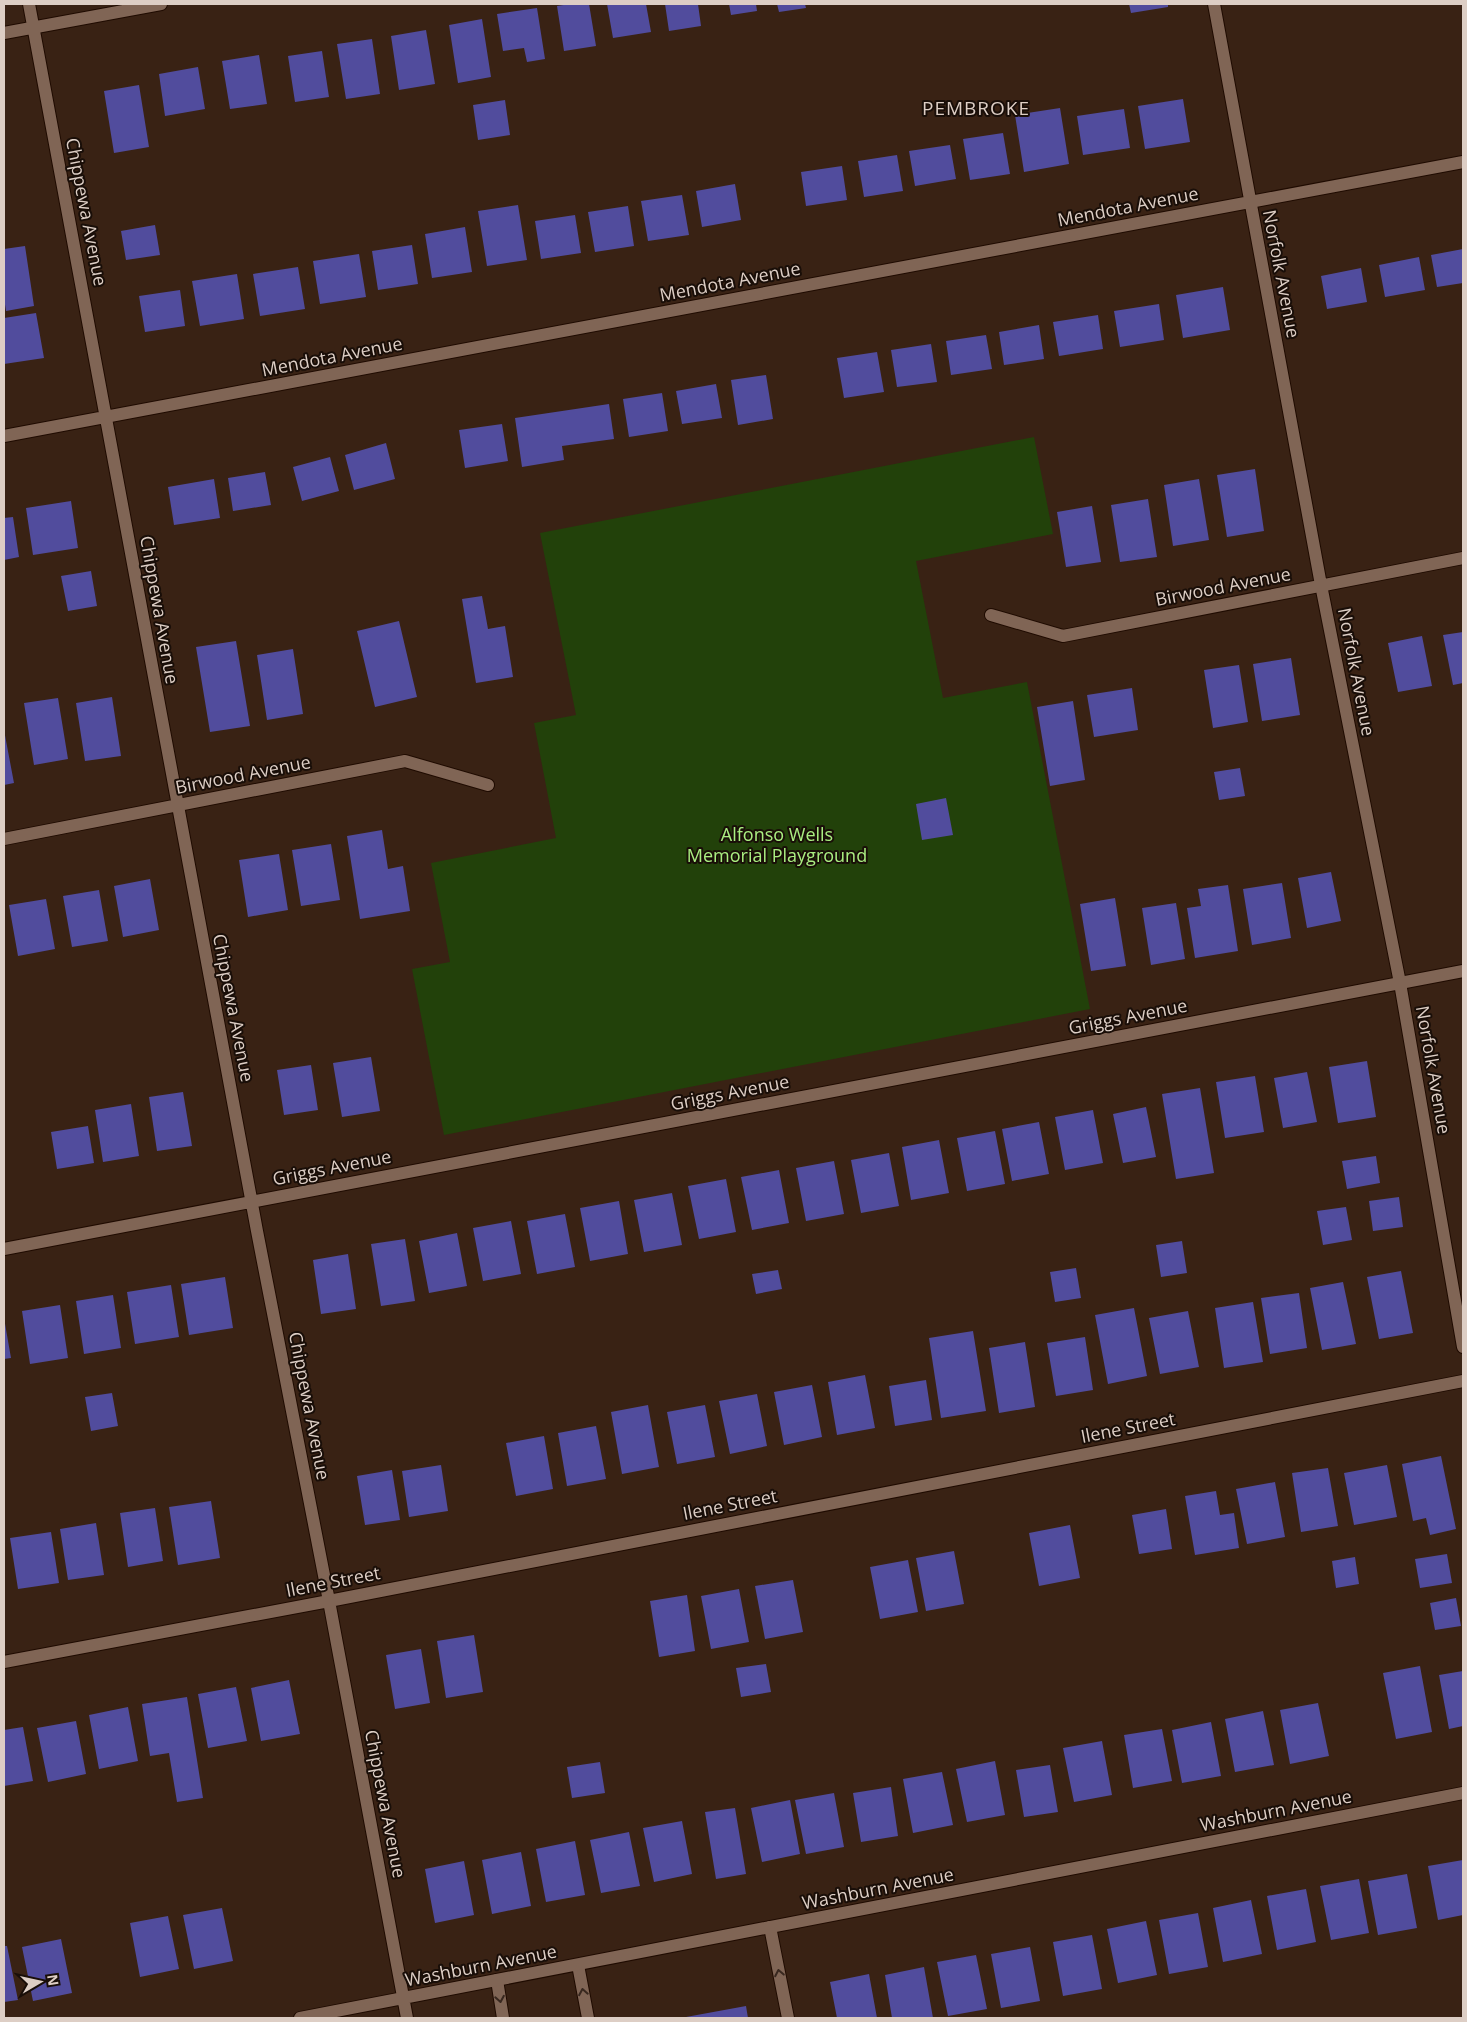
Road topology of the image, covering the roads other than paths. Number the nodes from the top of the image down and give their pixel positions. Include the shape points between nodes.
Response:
1 (29, 4) edge
2 (161, 4) edge
3 (1214, 4) edge
4 (34, 28) junction
5 (4, 33) edge
6 (1463, 162) edge
7 (1250, 202) junction
8 (107, 417) junction
9 (4, 436) edge
10 (1463, 558) edge
11 (1321, 585) junction
12 (991, 615) dead end
13 (488, 784) dead end
14 (178, 806) junction
15 (4, 839) edge
16 (1463, 971) edge
17 (1400, 983) junction
18 (252, 1201) junction
19 (4, 1249) edge
20 (1463, 1347) edge
21 (1463, 1381) edge
22 (329, 1601) junction
23 (4, 1662) edge
24 (1463, 1793) edge
25 (770, 1927) junction
26 (578, 1965) junction
27 (497, 1980) junction
28 (403, 1999) junction
29 (300, 2018) edge
30 (407, 2018) edge
31 (503, 2018) edge
32 (588, 2018) edge
33 (788, 2018) edge

1 - 4 street, Chippewa Avenue
2 - 4 street
3 - 7 street, Norfolk Avenue
4 - 5 street
4 - 8 street, Chippewa Avenue
6 - 7 street, Mendota Avenue
7 - 8 street, Mendota Avenue
7 - 11 street, Norfolk Avenue
8 - 9 street, Mendota Avenue
8 - 14 street, Chippewa Avenue
10 - 11 street, Birwood Avenue
11 - 12 street, Birwood Avenue via 1063,636
11 - 17 street, Norfolk Avenue
13 - 14 street, Birwood Avenue via 405,761
14 - 15 street, Birwood Avenue
14 - 18 street, Chippewa Avenue
16 - 17 street, Griggs Avenue
17 - 18 street, Griggs Avenue
17 - 20 street, Norfolk Avenue
18 - 19 street, Griggs Avenue
18 - 22 street, Chippewa Avenue
21 - 22 street, Ilene Street
22 - 23 street, Ilene Street
22 - 28 street, Chippewa Avenue
24 - 25 street, Washburn Avenue
25 - 26 street, Washburn Avenue
33 -> 25 street
26 - 27 street, Washburn Avenue
32 -> 26 street
27 - 28 street, Washburn Avenue
27 -> 31 street
28 - 29 street, Washburn Avenue
28 - 30 street, Chippewa Avenue

